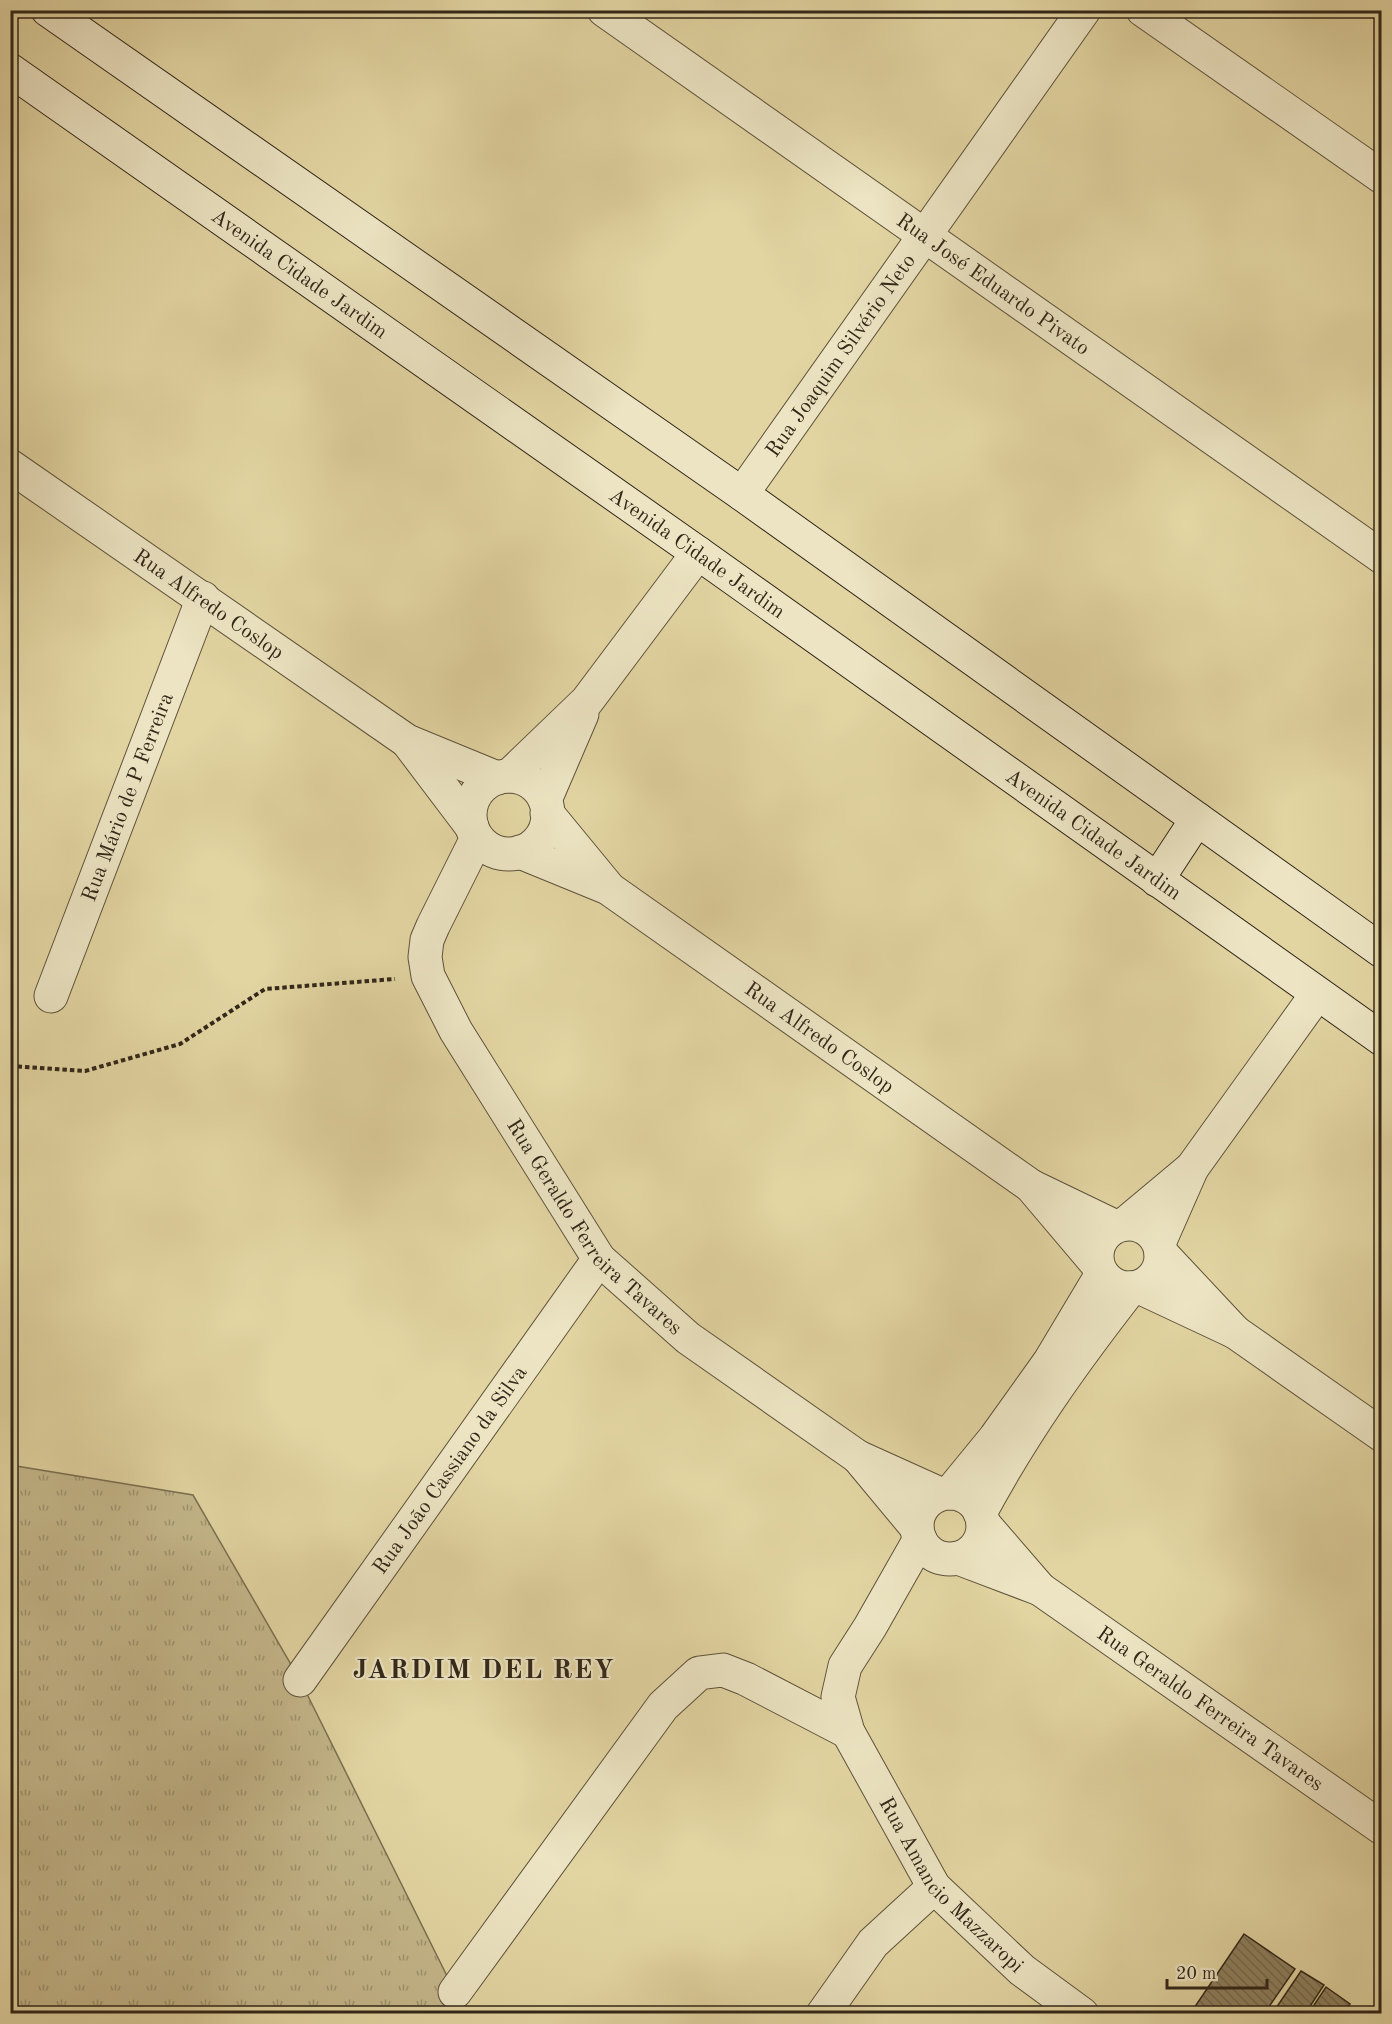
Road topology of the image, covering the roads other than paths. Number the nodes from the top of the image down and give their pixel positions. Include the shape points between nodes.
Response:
1 (48, 10) edge
2 (604, 10) edge
3 (1084, 10) edge
4 (1143, 10) edge
5 (10, 70) edge
6 (1382, 177) edge
7 (924, 237) junction
8 (10, 466) edge
9 (742, 494) junction
10 (698, 553) junction
11 (1382, 558) edge
12 (203, 598) junction
13 (587, 701) junction
14 (407, 741) junction
15 (503, 777) junction
16 (546, 806) junction
17 (1197, 819) junction
18 (474, 832) junction
19 (514, 853) junction
20 (1157, 880) junction
21 (608, 888) junction
22 (433, 926) junction
23 (1382, 951) edge
24 (1317, 994) junction
25 (51, 996) dead end
26 (1382, 1039) edge
27 (1192, 1168) junction
28 (1031, 1186) junction
29 (1120, 1225) junction
30 (1160, 1248) junction
31 (599, 1259) junction
32 (1100, 1269) junction
33 (1135, 1288) junction
34 (1235, 1332) junction
35 (1059, 1365) junction
36 (1382, 1435) edge
37 (1005, 1443) junction
38 (858, 1457) junction
39 (945, 1494) junction
40 (981, 1518) junction
41 (919, 1533) junction
42 (953, 1558) junction
43 (1040, 1589) junction
44 (870, 1627) junction
45 (300, 1680) dead end
46 (848, 1732) junction
47 (1382, 1828) edge
48 (934, 1887) junction
49 (455, 1992) dead end
50 (823, 2013) edge
51 (1082, 2013) edge

1 - 9 street
2 - 7 street, Rua José Eduardo Pivato
3 - 7 street, Rua Joaquim Silvério Neto
4 - 6 street
5 - 10 street, Avenida Cidade Jardim
7 - 9 street, Rua Joaquim Silvério Neto
7 - 11 street, Rua José Eduardo Pivato
8 - 12 street, Rua Alfredo Coslop
9 - 17 street
10 - 13 street
10 - 20 street, Avenida Cidade Jardim
12 - 14 street, Rua Alfredo Coslop
12 - 25 street, Rua Mário de P Ferreira
13 - 15 street
13 - 16 street
14 - 15 street, Rua Alfredo Coslop
14 - 18 street, Rua Alfredo Coslop
15 - 16 street via 531,783
15 - 18 street via 486,783 477,792 472,803
16 - 19 street via 546,825 540,837
16 - 21 street, Rua Alfredo Coslop
17 - 20 street
17 - 23 street
18 - 19 street via 485,846
18 - 22 street, Rua Geraldo Ferreira Tavares
19 - 21 street, Rua Alfredo Coslop
19 - 22 street, Rua Geraldo Ferreira Tavares
20 - 24 street, Avenida Cidade Jardim
21 - 28 street, Rua Alfredo Coslop
22 - 31 street, Rua Geraldo Ferreira Tavares via 424,957 428,976 456,1031
24 - 26 street, Avenida Cidade Jardim
24 - 27 street
27 - 29 street
27 - 30 street
28 - 29 street, Rua Alfredo Coslop
28 - 32 street, Rua Alfredo Coslop
29 - 30 street via 1145,1227
29 - 32 street via 1100,1242
30 - 33 street via 1156,1273
30 - 34 street
31 - 38 street, Rua Geraldo Ferreira Tavares via 688,1338
31 - 45 street, Rua João Cassiano da Silva
32 - 33 street via 1114,1285
32 - 35 street
33 - 34 street
33 - 35 street
34 - 36 street
35 - 37 street
37 - 39 street
37 - 40 street
38 - 39 street, Rua Geraldo Ferreira Tavares
38 - 41 street, Rua Geraldo Ferreira Tavares
39 - 40 street via 968,1498
39 - 41 street via 923,1507
40 - 42 street via 977,1545
40 - 43 street, Rua Geraldo Ferreira Tavares
41 - 42 street via 931,1553
41 - 44 street
42 - 43 street, Rua Geraldo Ferreira Tavares
42 - 44 street
43 - 47 street, Rua Geraldo Ferreira Tavares
44 - 46 street, Rua Amancio Mazzaropi via 845,1666 838,1697
46 - 48 street, Rua Amancio Mazzaropi
46 - 49 street via 746,1678 723,1670 699,1672 663,1706
48 - 50 street via 873,1943
48 - 51 street, Rua Amancio Mazzaropi via 1022,1970

